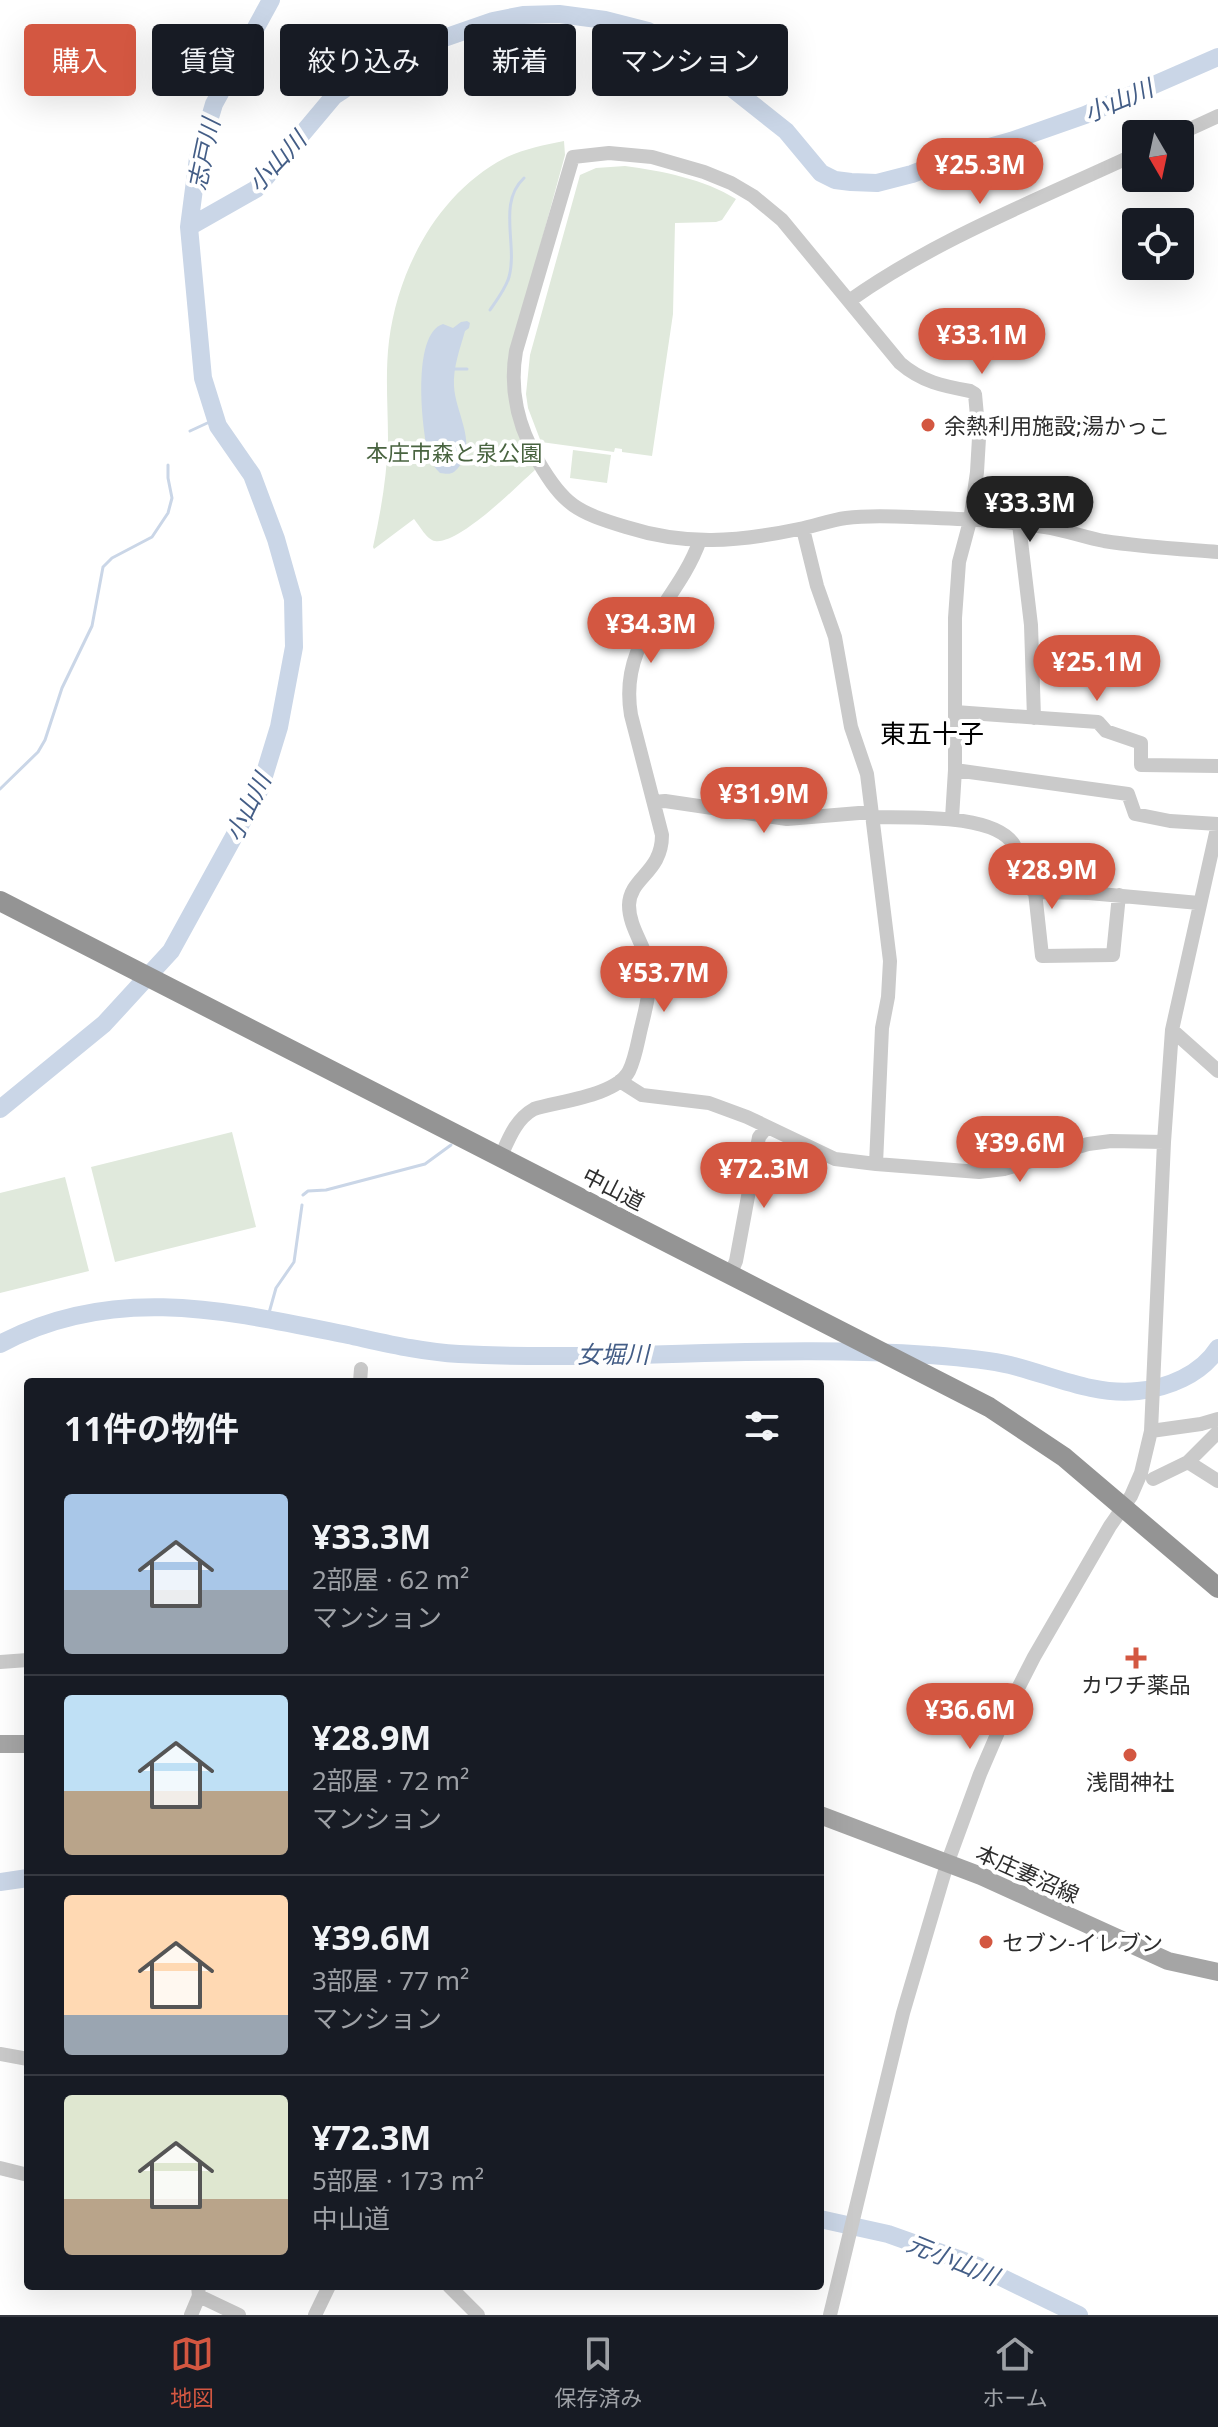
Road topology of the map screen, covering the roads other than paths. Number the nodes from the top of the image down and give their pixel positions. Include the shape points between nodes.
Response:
1 (1218, 116) edge
2 (1194, 127) edge
3 (1122, 161) edge
4 (849, 301) junction
5 (970, 521) junction
6 (1019, 524) junction
7 (803, 529) junction
8 (700, 540) junction
9 (1218, 552) edge
10 (955, 712) junction
11 (1034, 718) junction
12 (1218, 766) edge
13 (955, 770) junction
14 (654, 802) junction
15 (871, 815) junction
16 (952, 818) junction
17 (1218, 824) edge
18 (1035, 892) junction
19 (1119, 895) junction
20 (0, 901) edge
21 (1199, 903) junction
22 (1172, 1030) junction
23 (1218, 1071) edge
24 (620, 1081) junction
25 (767, 1127) junction
26 (1164, 1142) junction
27 (501, 1156) junction
28 (876, 1164) junction
29 (730, 1275) junction
30 (1218, 1419) edge
31 (1151, 1431) junction
32 (1218, 1432) edge
33 (1188, 1462) junction
34 (1153, 1479) dead end
35 (1218, 1481) edge
36 (1123, 1507) junction
37 (1218, 1588) edge
38 (24, 1660) edge
39 (0, 1662) edge
40 (0, 1744) edge
41 (24, 1744) edge
42 (824, 1817) edge
43 (947, 1864) junction
44 (1218, 1972) edge
45 (0, 2054) edge
46 (24, 2058) edge
47 (0, 2168) edge
48 (24, 2174) edge
49 (327, 2290) edge
50 (453, 2290) edge
51 (198, 2291) edge
52 (191, 2315) edge
53 (239, 2315) edge
54 (315, 2315) edge
55 (478, 2315) edge
56 (830, 2315) edge

1 - 2 street
3 - 4 street via 909,263
4 - 5 street via 915,375 975,394 979,447
4 - 8 street via 782,220 731,183 636,155 571,159 516,351 513,382 519,420 554,488 580,510 669,539
5 - 6 street
5 - 7 street via 849,517
5 - 10 street via 959,562
6 - 9 street via 1107,541
6 - 11 street via 1031,625
7 - 8 street via 742,540
7 - 15 street via 835,637 851,727 867,774
8 - 14 street via 636,651 629,674 631,715
10 - 11 street
10 - 13 street
11 - 12 street via 1098,722 1106,731 1141,743 1141,765
13 - 16 street
13 - 17 street via 1128,794 1135,814
14 - 15 street via 787,819
14 - 24 street via 662,835 660,852 633,890 629,910 647,960 649,993 629,1070
15 - 16 street
15 - 28 street via 890,961
16 - 18 street via 1004,832 1015,847 1023,884
17 - 21 street
18 - 19 street
18 - 19 street via 1042,956 1113,955
19 - 21 street
20 - 27 highway, 中山道
21 - 22 street
22 - 23 street
22 - 26 street
24 - 25 street via 642,1095 709,1103
24 - 27 street via 524,1114
25 - 28 street via 835,1159
25 - 29 street via 759,1137
26 - 28 street via 1088,1144 979,1172
26 - 31 street
27 - 29 highway, 中山道
29 - 36 highway, 中山道 via 989,1407 1064,1457
30 - 31 street
31 - 36 street via 1141,1473
32 - 33 street
33 - 34 street
33 - 35 street
36 - 37 highway, 中山道
36 - 43 street via 1034,1657 980,1774
38 - 39 street
40 - 41 main road
42 - 43 main road, 本庄妻沼線
43 - 44 main road, 本庄妻沼線 via 1168,1961
43 - 56 street via 903,2013
45 - 46 street
47 - 48 street
49 - 54 street
50 - 55 street
51 - 52 street
51 - 53 street

